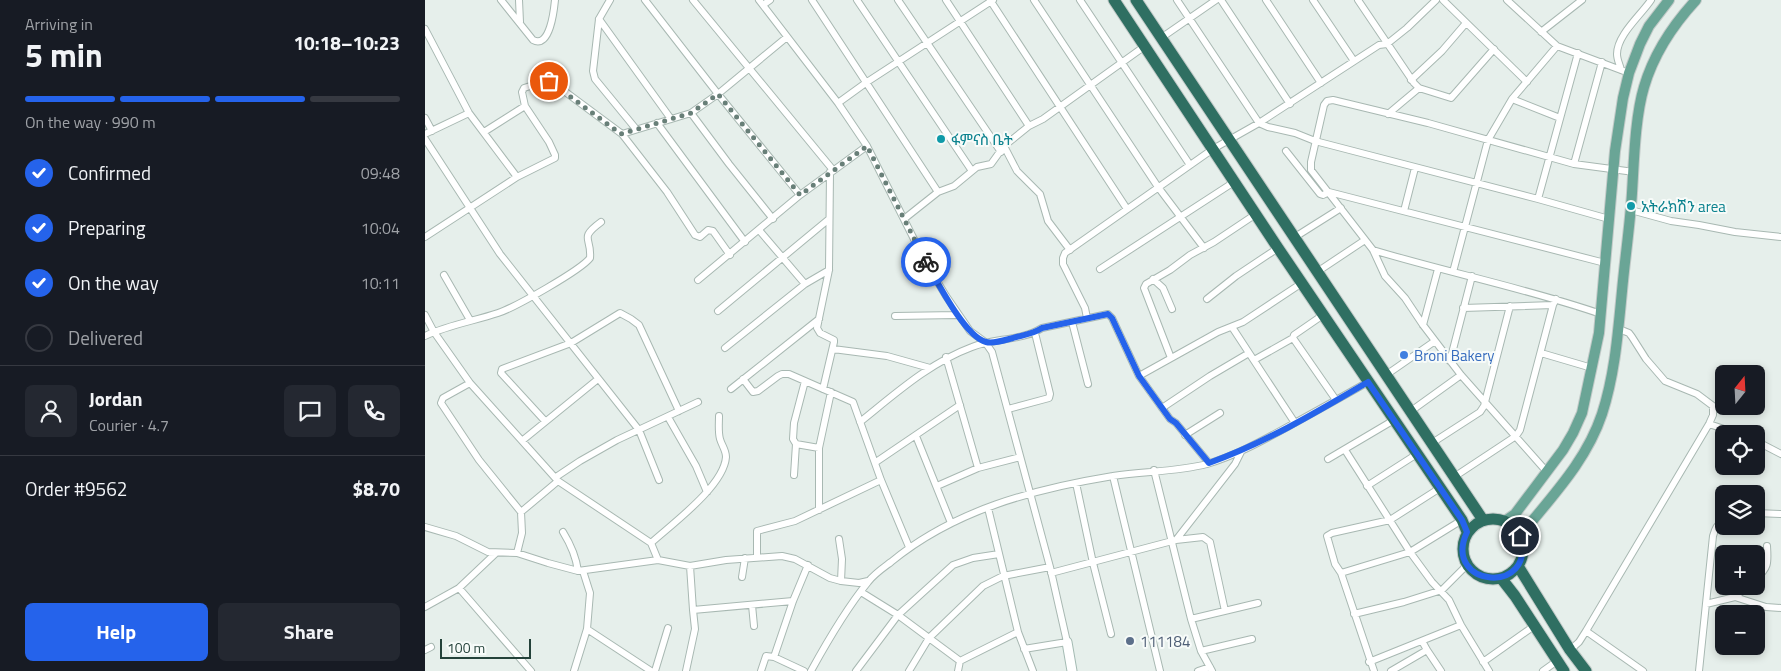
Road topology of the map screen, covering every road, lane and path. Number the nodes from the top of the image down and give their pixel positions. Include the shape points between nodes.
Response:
1 (501, 0) edge
2 (519, 0) edge
3 (555, 0) edge
4 (610, 0) edge
5 (645, 0) edge
6 (693, 0) edge
7 (770, 0) edge
8 (812, 0) edge
9 (857, 0) edge
10 (898, 0) edge
11 (946, 0) edge
12 (991, 0) edge
13 (1034, 0) edge
14 (1080, 0) edge
15 (1114, 0) edge
16 (1136, 0) edge
17 (1177, 0) edge
18 (1216, 0) edge
19 (1221, 0) edge
20 (1266, 0) edge
21 (1313, 0) edge
22 (1358, 0) edge
23 (1436, 0) edge
24 (1443, 0) edge
25 (1582, 0) edge
26 (1651, 0) edge
27 (1669, 0) edge
28 (1696, 0) edge
29 (1511, 1) edge
30 (761, 2) edge
31 (1189, 18) junction
32 (599, 19) junction
33 (959, 20) junction
34 (520, 22) junction
35 (1466, 23) junction
36 (425, 29) edge
37 (1541, 32) junction
38 (787, 37) junction
39 (1161, 38) junction
40 (926, 43) junction
41 (1387, 44) junction
42 (1145, 46) junction
43 (1557, 46) junction
44 (1494, 49) junction
45 (1578, 53) junction
46 (1354, 61) junction
47 (898, 62) junction
48 (1122, 62) junction
49 (1601, 62) junction
50 (750, 68) junction
51 (1625, 72) junction
52 (1411, 80) junction
53 (867, 82) junction
54 (1321, 82) junction
55 (1527, 82) junction
56 (1091, 84) junction
57 (1419, 88) junction
58 (718, 94) junction
59 (1512, 99) junction
60 (838, 103) junction
61 (1290, 104) junction
62 (525, 106) junction
63 (1059, 107) junction
64 (469, 113) junction
65 (691, 113) junction
66 (1388, 114) junction
67 (425, 118) edge
68 (671, 118) junction
69 (1560, 118) junction
70 (657, 123) junction
71 (1259, 123) junction
72 (1029, 126) junction
73 (636, 129) junction
74 (484, 132) junction
75 (428, 133) edge
76 (621, 134) junction
77 (425, 139) edge
78 (1488, 140) junction
79 (1230, 141) junction
80 (1315, 141) junction
81 (867, 146) junction
82 (1002, 149) junction
83 (1213, 149) junction
84 (1286, 151) dead end
85 (1549, 158) junction
86 (1574, 164) junction
87 (1190, 165) junction
88 (1415, 168) junction
89 (1613, 169) junction
90 (972, 170) junction
91 (831, 171) junction
92 (1634, 172) junction
93 (517, 177) junction
94 (1234, 182) junction
95 (1477, 184) junction
96 (1159, 187) junction
97 (938, 192) junction
98 (1329, 192) junction
99 (800, 195) junction
100 (1538, 199) junction
101 (468, 207) junction
102 (1341, 208) junction
103 (1127, 209) junction
104 (1631, 210) junction
105 (1404, 211) junction
106 (1256, 214) junction
107 (1181, 216) junction
108 (773, 219) junction
109 (829, 219) junction
110 (904, 219) junction
111 (1609, 219) junction
112 (601, 222) dead end
113 (1465, 227) junction
114 (759, 230) junction
115 (425, 236) edge
116 (1295, 237) junction
117 (1781, 237) edge
118 (1365, 240) junction
119 (745, 242) junction
120 (1204, 248) junction
121 (1278, 248) junction
122 (1070, 250) junction
123 (1373, 250) junction
124 (730, 254) junction
125 (783, 257) junction
126 (1605, 263) junction
127 (1099, 269) dead end
128 (1438, 269) junction
129 (829, 270) junction
130 (1317, 272) junction
131 (1453, 272) junction
132 (444, 275) dead end
133 (1472, 276) junction
134 (698, 280) dead end
135 (1153, 280) junction
136 (1302, 283) junction
137 (805, 284) junction
138 (533, 294) junction
139 (1557, 298) junction
140 (1207, 299) dead end
141 (1553, 305) junction
142 (1510, 306) junction
143 (1463, 308) junction
144 (1172, 309) dead end
145 (718, 311) dead end
146 (1601, 314) junction
147 (425, 315) edge
148 (957, 315) junction
149 (1323, 315) junction
150 (895, 316) dead end
151 (1087, 318) junction
152 (819, 319) junction
153 (470, 320) junction
154 (1071, 322) junction
155 (1423, 325) junction
156 (1232, 327) junction
157 (1619, 329) junction
158 (434, 332) junction
159 (1035, 333) junction
160 (425, 336) edge
161 (1293, 338) junction
162 (1435, 341) junction
163 (985, 342) junction
164 (571, 343) junction
165 (725, 348) dead end
166 (833, 349) junction
167 (1249, 353) junction
168 (1541, 353) junction
169 (947, 357) junction
170 (1171, 358) junction
171 (1254, 360) junction
172 (1450, 360) junction
173 (930, 368) junction
174 (1592, 368) junction
175 (1387, 375) junction
176 (1461, 375) junction
177 (1139, 376) junction
178 (597, 379) junction
179 (743, 379) junction
180 (805, 381) junction
181 (471, 382) junction
182 (1368, 382) junction
183 (1088, 384) dead end
184 (731, 389) dead end
185 (823, 389) junction
186 (831, 392) junction
187 (1336, 400) junction
188 (1485, 401) junction
189 (698, 402) dead end
190 (960, 405) junction
191 (1162, 408) junction
192 (1008, 409) junction
193 (1411, 411) junction
194 (679, 412) junction
195 (1220, 413) dead end
196 (719, 416) dead end
197 (668, 417) junction
198 (1394, 420) junction
199 (545, 421) junction
200 (860, 422) junction
201 (1295, 423) junction
202 (1709, 424) junction
203 (1715, 426) edge
204 (639, 430) junction
205 (1185, 435) junction
206 (916, 436) junction
207 (1516, 436) junction
208 (523, 440) junction
209 (1432, 443) junction
210 (796, 444) junction
211 (1765, 446) edge
212 (819, 448) junction
213 (1345, 450) junction
214 (1241, 452) junction
215 (1417, 454) junction
216 (1781, 454) edge
217 (1020, 457) junction
218 (1328, 459) dead end
219 (876, 462) junction
220 (1209, 463) junction
221 (978, 468) junction
222 (1154, 470) junction
223 (1547, 472) junction
224 (794, 475) dead end
225 (1113, 476) junction
226 (1454, 477) junction
227 (557, 479) junction
228 (659, 480) dead end
229 (881, 480) junction
230 (1076, 483) junction
231 (937, 486) junction
232 (1367, 486) junction
233 (1439, 488) junction
234 (707, 492) junction
235 (1030, 493) junction
236 (987, 508) junction
237 (819, 510) junction
238 (521, 512) junction
239 (1765, 513) edge
240 (1781, 514) edge
241 (1390, 520) junction
242 (1462, 520) junction
243 (1483, 520) junction
244 (1505, 521) junction
245 (951, 523) junction
246 (425, 527) edge
247 (1715, 529) edge
248 (563, 532) dead end
249 (1467, 532) junction
250 (1520, 536) junction
251 (839, 539) dead end
252 (1173, 540) junction
253 (651, 543) junction
254 (1767, 546) dead end
255 (909, 547) junction
256 (1130, 552) junction
257 (1410, 552) junction
258 (496, 553) junction
259 (517, 553) junction
260 (999, 554) junction
261 (757, 557) junction
262 (745, 558) junction
263 (658, 560) junction
264 (1093, 563) junction
265 (1467, 565) junction
266 (690, 566) junction
267 (808, 566) junction
268 (1517, 566) junction
269 (1051, 570) junction
270 (581, 571) junction
271 (1765, 571) edge
272 (1341, 573) junction
273 (742, 576) dead end
274 (1003, 576) junction
275 (1501, 578) junction
276 (869, 580) junction
277 (841, 581) junction
278 (459, 588) junction
279 (1442, 590) junction
280 (861, 592) junction
281 (1738, 595) edge
282 (1735, 598) junction
283 (793, 601) junction
284 (1258, 602) dead end
285 (1706, 604) junction
286 (752, 605) junction
287 (425, 607) edge
288 (1781, 608) edge
289 (693, 610) junction
290 (1225, 611) junction
291 (1353, 614) junction
292 (898, 615) junction
293 (1191, 619) junction
294 (1461, 625) junction
295 (754, 626) dead end
296 (1534, 626) junction
297 (667, 628) dead end
298 (587, 629) junction
299 (1586, 631) junction
300 (1018, 632) junction
301 (1111, 634) dead end
302 (929, 638) junction
303 (1253, 639) dead end
304 (1422, 641) junction
305 (1067, 642) junction
306 (1024, 649) junction
307 (1427, 650) junction
308 (1570, 650) junction
309 (1201, 651) junction
310 (774, 657) junction
311 (635, 662) junction
312 (960, 662) junction
313 (1369, 662) junction
314 (1483, 662) junction
315 (1560, 666) edge
316 (1211, 669) edge
317 (531, 671) edge
318 (574, 671) edge
319 (634, 671) edge
320 (651, 671) edge
321 (655, 671) edge
322 (686, 671) edge
323 (761, 671) edge
324 (804, 671) edge
325 (811, 671) edge
326 (856, 671) edge
327 (909, 671) edge
328 (958, 671) edge
329 (1033, 671) edge
330 (1072, 671) edge
331 (1160, 671) edge
332 (1198, 671) edge
333 (1373, 671) edge
334 (1391, 671) edge
335 (1441, 671) edge
336 (1489, 671) edge
337 (1543, 671) edge
338 (1586, 671) edge
339 (1643, 671) edge
340 (1699, 671) edge

1 - 34 street
2 - 34 street
3 - 34 street via 551,24 542,41 533,40
4 - 32 street
5 - 58 street
6 - 50 street
7 - 30 street
8 - 53 street
9 - 47 street
10 - 40 street
11 - 33 street
12 - 33 street
12 - 63 street
13 - 56 street
14 - 48 street
15 - 42 highway
16 - 39 highway
17 - 31 street
18 - 31 street
19 - 61 street
20 - 54 street
21 - 46 street
22 - 41 street
23 - 41 street
24 - 35 street
25 - 37 street
26 - 51 street via 1628,29 1618,49 1617,57
27 - 51 main road via 1649,26
28 - 92 main road via 1671,28 1643,88
29 - 37 street
30 - 38 street
31 - 39 street
31 - 71 street
32 - 68 street
32 - 73 street via 593,63 595,79
33 - 40 street
33 - 72 street
35 - 44 street
35 - 52 street
36 - 64 street
37 - 43 street
38 - 50 street
38 - 60 street
39 - 79 highway
40 - 47 street
40 - 82 street
41 - 46 street via 1379,45
41 - 52 street
42 - 48 street
42 - 83 highway
43 - 45 street
43 - 55 street
44 - 55 street
44 - 57 street via 1451,98
45 - 49 street
45 - 69 street
46 - 54 street
47 - 53 street
47 - 90 street
48 - 56 street
48 - 87 street
49 - 51 street
49 - 86 street
50 - 58 street
50 - 91 street
51 - 89 main road
52 - 57 street
53 - 60 street
53 - 97 street
54 - 61 street
55 - 59 street
56 - 63 street
56 - 96 street
57 - 66 street
58 - 65 street
58 - 99 street
59 - 69 street
59 - 78 street
60 - 81 street
61 - 71 street
62 - 74 street
62 - 76 street via 524,88 549,81
62 - 93 street via 549,142 555,158
63 - 72 street
63 - 103 street
64 - 74 street
64 - 75 street
65 - 68 street
65 - 108 street
66 - 78 street
66 - 80 street via 1327,101
67 - 75 street
68 - 70 street
69 - 85 street
70 - 73 street
70 - 119 street
71 - 79 street
71 - 80 street
72 - 82 street
73 - 76 street
74 - 93 street
76 - 124 street via 667,192 695,235 700,237 708,230 713,231
77 - 101 street
78 - 85 street
78 - 95 street
79 - 83 street
79 - 116 highway
80 - 88 street
80 - 98 street via 1311,170
81 - 91 street
81 - 110 street
82 - 90 street via 991,164
82 - 122 street via 1017,171 1040,194 1048,221
83 - 87 street
83 - 94 highway
84 - 98 street via 1319,194
85 - 86 street
85 - 100 street
86 - 89 street
87 - 96 street
88 - 95 street
88 - 105 street
89 - 92 street
89 - 111 main road
90 - 97 street via 954,186
91 - 99 street
91 - 109 street
92 - 104 main road
93 - 101 street
94 - 106 highway
94 - 107 street
95 - 100 street
95 - 113 street
96 - 103 street
96 - 107 street
97 - 110 street
98 - 102 street
98 - 105 street
99 - 108 street
100 - 111 street
101 - 115 street
101 - 138 street
102 - 116 street
102 - 118 street
103 - 122 street
104 - 117 street via 1671,221
104 - 157 main road
105 - 113 street
106 - 120 street
106 - 121 highway
107 - 120 street
107 - 127 street
108 - 114 street
109 - 125 street
109 - 129 street
110 - 148 street
111 - 126 main road
112 - 138 street via 587,236 591,255 588,261
113 - 126 street
113 - 131 street
114 - 119 street
114 - 125 street
116 - 130 highway
118 - 123 street
118 - 130 street
119 - 124 street
120 - 135 street
121 - 136 highway
121 - 140 street
122 - 151 street via 1065,253 1063,264
123 - 128 street
123 - 155 street via 1385,276
124 - 134 street
125 - 137 street
125 - 145 street
126 - 146 main road
128 - 131 street
128 - 155 street
129 - 137 street
129 - 152 street
130 - 175 highway
131 - 133 street
132 - 153 street
133 - 139 street
133 - 143 street
135 - 144 street via 1163,288
135 - 170 street via 1144,288
136 - 149 highway
136 - 156 street
137 - 165 street
138 - 153 street via 499,313
138 - 164 street
139 - 141 street
139 - 146 street
141 - 142 street
141 - 168 street
142 - 143 street
142 - 188 street
143 - 172 street
146 - 174 main road
147 - 158 street
148 - 150 street
148 - 163 street
149 - 161 street
149 - 182 highway
151 - 154 street
151 - 177 street via 1108,314 1112,318
152 - 166 street via 817,328 834,340
152 - 179 street
153 - 158 street
154 - 159 street via 1042,328
154 - 183 street
155 - 162 street
156 - 167 street
156 - 170 street
157 - 202 street via 1632,336 1665,381 1697,394 1713,406
157 - 250 main road via 1608,390 1593,438 1568,478
158 - 160 street
158 - 181 street
159 - 163 street
159 - 192 street via 1049,398
161 - 171 street
161 - 187 street
162 - 172 street
162 - 175 street
163 - 169 street
163 - 192 street via 992,352
164 - 178 street
164 - 194 street via 617,314 631,318 639,325
164 - 199 street via 504,367 501,371
166 - 173 street via 887,356
166 - 185 street
167 - 171 street
167 - 191 street
168 - 174 street
168 - 207 street
169 - 173 street
169 - 190 street
170 - 177 street
171 - 201 street
172 - 176 street
173 - 200 street
174 - 223 main road via 1582,413
175 - 193 highway
176 - 188 street
176 - 193 street
177 - 191 street
178 - 199 street
178 - 204 street
179 - 180 street via 753,392 782,374
179 - 184 street
180 - 185 street
180 - 210 street via 794,423 793,439
181 - 208 street
181 - 238 street via 443,398 441,403 479,460
182 - 187 street
182 - 198 highway
185 - 186 street
186 - 200 street via 853,402
186 - 212 street
187 - 201 street
188 - 207 street
188 - 209 street via 1480,412
189 - 194 street
190 - 206 street
190 - 221 street
191 - 205 street
192 - 217 street
193 - 209 highway
194 - 197 street
195 - 205 street
196 - 234 street via 719,438 726,457
197 - 204 street
197 - 234 street
198 - 213 street
198 - 215 highway
199 - 208 street
200 - 219 street
201 - 214 street
202 - 203 street
202 - 299 street
204 - 227 street via 581,461
204 - 228 street
205 - 220 street
206 - 219 street
206 - 231 street
207 - 223 street
207 - 226 street
208 - 227 street
209 - 226 highway
210 - 212 street
210 - 224 street
211 - 216 street
212 - 237 street
213 - 218 street
213 - 232 street
214 - 220 street
214 - 252 street via 1235,464
215 - 232 street
215 - 233 highway
217 - 221 street
217 - 235 street
219 - 229 street
220 - 222 street
221 - 231 street
222 - 225 street
222 - 252 street
223 - 244 main road via 1515,514
225 - 230 street
225 - 256 street
226 - 243 highway
227 - 238 street
227 - 253 street
229 - 237 street
229 - 255 street
230 - 235 street
230 - 264 street
231 - 245 street
232 - 241 street
233 - 241 street
233 - 242 highway
234 - 253 street
235 - 236 street
235 - 269 street
236 - 245 street
236 - 260 street
237 - 261 street via 795,521 757,531
238 - 259 street via 522,533
239 - 240 street
241 - 257 street
241 - 272 street via 1327,536
242 - 249 highway
242 - 257 street
243 - 244 highway
243 - 249 highway
244 - 250 highway
245 - 255 street
246 - 258 street
247 - 285 street
248 - 270 street
249 - 265 highway via 1462,548
250 - 268 highway via 1523,546
251 - 277 street
252 - 256 street
252 - 290 street via 1203,537 1210,542
252 - 293 street
253 - 263 street
254 - 271 street
255 - 276 street
256 - 264 street
256 - 331 street
257 - 272 street
257 - 279 street via 1431,582
258 - 259 street
258 - 278 street
259 - 270 street
260 - 274 street
260 - 292 street via 953,565
261 - 262 street
261 - 267 street via 782,556
262 - 266 street
262 - 273 street
263 - 266 street
263 - 270 street
264 - 269 street
264 - 301 street
265 - 275 highway via 1482,577
265 - 279 street
266 - 289 street
267 - 277 street
267 - 283 street
268 - 275 highway
268 - 308 highway
269 - 274 street
269 - 305 street
270 - 298 street via 590,594
272 - 291 street
274 - 300 street
274 - 302 street via 983,586
275 - 296 highway
276 - 277 street via 859,583
276 - 280 street
278 - 287 street
278 - 317 street
279 - 291 street
279 - 294 street
280 - 292 street
280 - 325 street
281 - 282 street
282 - 285 street
282 - 288 street
283 - 286 street
283 - 310 street
284 - 290 street
285 - 340 street
286 - 289 street
286 - 295 street
289 - 322 street via 695,630
290 - 293 street
291 - 313 street
292 - 302 street
292 - 326 street
293 - 309 street
294 - 304 street
294 - 314 street
296 - 314 street
296 - 315 highway
297 - 321 street
298 - 311 street
298 - 318 street
299 - 308 street
299 - 339 street
300 - 306 street
300 - 312 street
302 - 312 street
302 - 327 street
303 - 309 street
304 - 307 street
304 - 313 street
305 - 306 street
305 - 330 street
306 - 329 street
307 - 334 street
307 - 335 street
308 - 338 highway
309 - 316 street
310 - 323 street via 766,656
310 - 324 street
311 - 319 street
311 - 320 street
312 - 328 street
313 - 333 street
314 - 336 street
315 - 337 street
316 - 332 street

